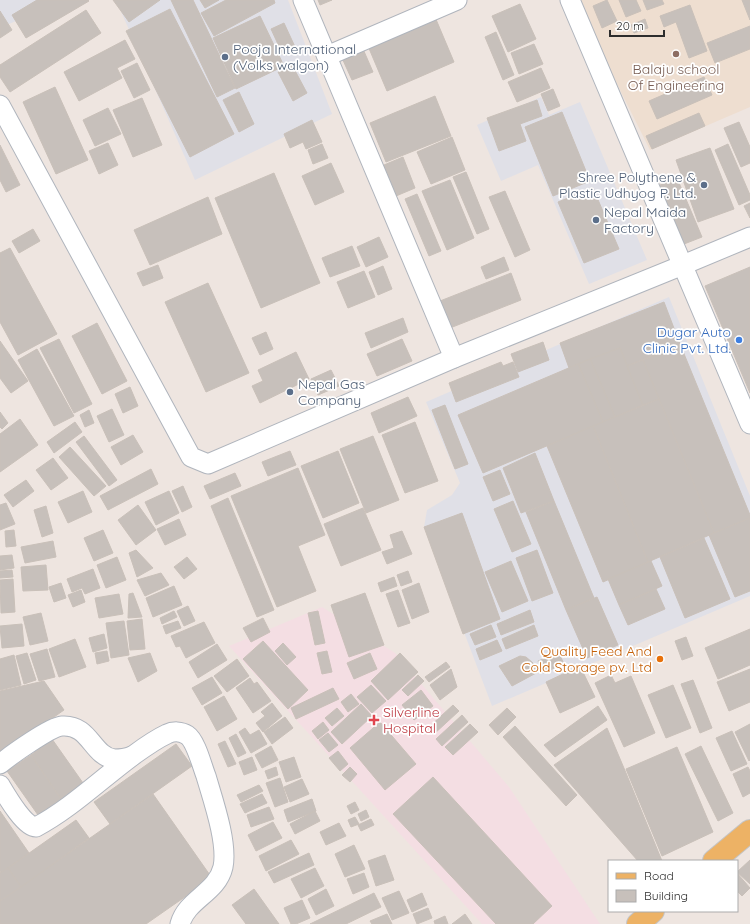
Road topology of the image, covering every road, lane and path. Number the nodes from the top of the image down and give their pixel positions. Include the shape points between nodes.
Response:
1 (303, 0) edge
2 (457, 0) edge
3 (570, 0) edge
4 (326, 56) junction
5 (0, 105) edge
6 (750, 237) edge
7 (683, 265) junction
8 (454, 358) junction
9 (750, 424) edge
10 (132, 756) junction
11 (0, 764) edge
12 (0, 785) edge
13 (750, 831) edge
14 (715, 860) edge
15 (652, 912) edge
16 (180, 924) edge
17 (638, 924) edge

1 - 4 street
2 - 4 street
3 - 7 street
4 - 8 street
5 - 8 street via 191,457 208,464
6 - 7 street
7 - 8 street
7 - 9 street
10 - 11 street via 111,758 78,728 62,726 50,730
10 - 12 street via 58,814 36,827 31,827 22,817
10 - 16 street via 167,734 175,732 187,735 197,752 211,795 224,846 222,870 210,889 184,913
13 - 14 main road
15 - 17 main road

